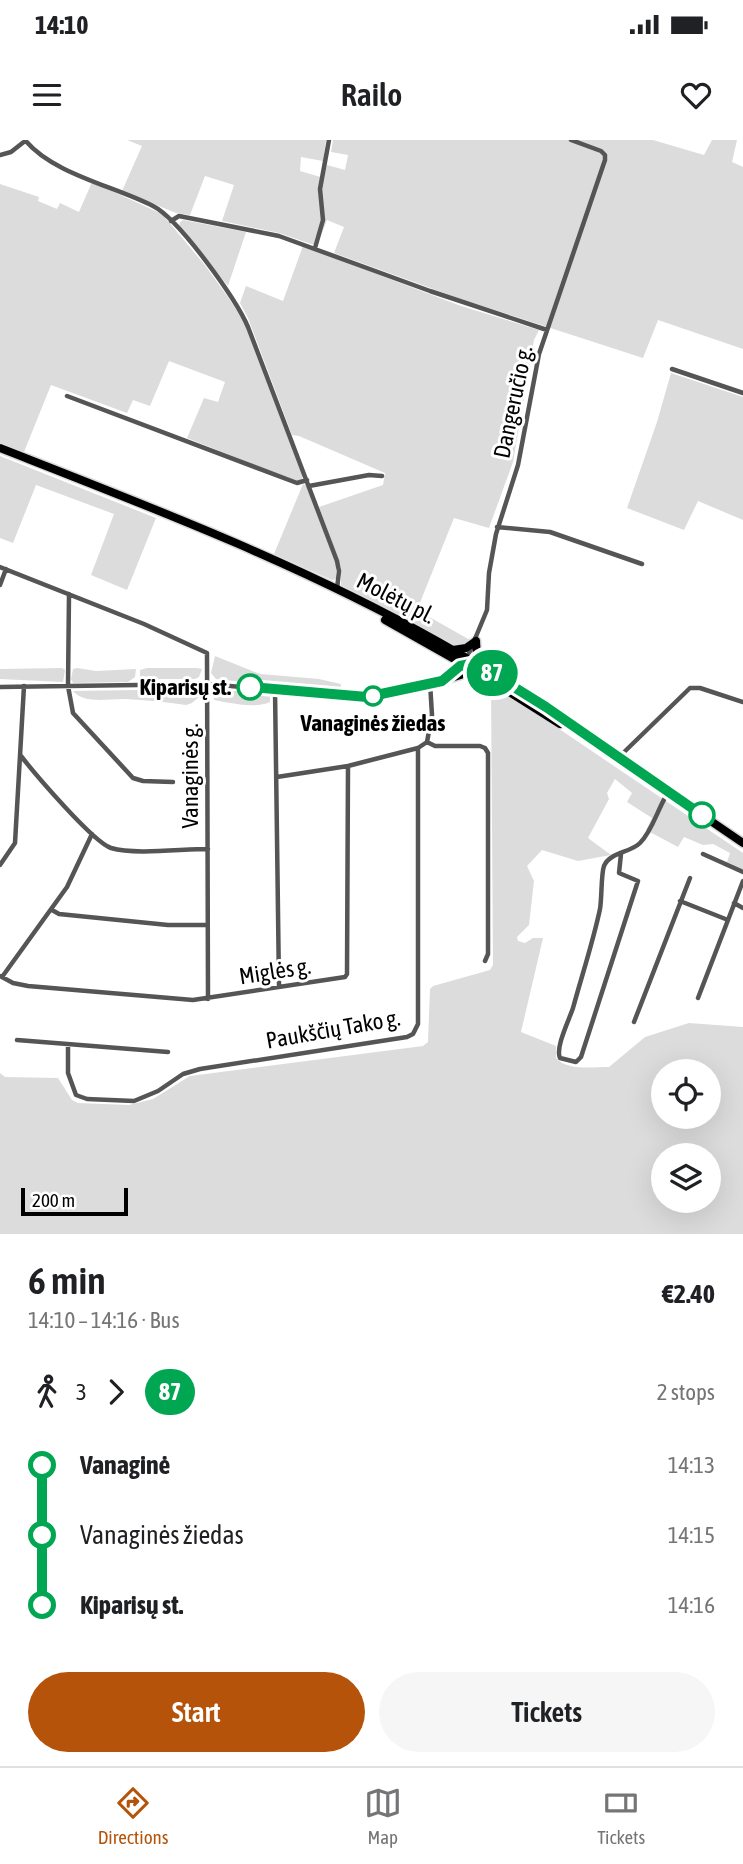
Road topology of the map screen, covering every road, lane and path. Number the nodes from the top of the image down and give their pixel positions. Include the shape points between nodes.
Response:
1 (329, 140) edge
2 (571, 140) edge
3 (25, 141) edge
4 (0, 155) edge
5 (171, 220) junction
6 (315, 248) junction
7 (547, 330) junction
8 (672, 369) dead end
9 (743, 393) edge
10 (67, 396) dead end
11 (0, 448) edge
12 (0, 453) edge
13 (382, 477) dead end
14 (309, 483) junction
15 (497, 527) junction
16 (642, 564) dead end
17 (0, 567) edge
18 (6, 569) junction
19 (0, 585) edge
20 (337, 589) junction
21 (69, 594) junction
22 (476, 641) junction
23 (451, 653) junction
24 (465, 660) junction
25 (478, 667) junction
26 (453, 675) junction
27 (442, 681) joint
28 (430, 683) junction
29 (207, 684) junction
30 (24, 686) junction
31 (68, 686) junction
32 (0, 687) edge
33 (275, 689) junction
34 (743, 702) edge
35 (428, 742) junction
36 (418, 748) junction
37 (20, 756) junction
38 (619, 758) junction
39 (348, 766) junction
40 (277, 777) junction
41 (173, 782) dead end
42 (667, 796) junction
43 (92, 834) junction
44 (743, 843) edge
45 (208, 849) junction
46 (743, 849) edge
47 (621, 854) junction
48 (704, 855) dead end
49 (0, 865) edge
50 (743, 872) edge
51 (690, 878) dead end
52 (743, 881) edge
53 (681, 901) junction
54 (734, 903) junction
55 (743, 908) edge
56 (52, 910) junction
57 (728, 920) junction
58 (207, 925) junction
59 (485, 961) dead end
60 (1, 977) edge
61 (279, 986) junction
62 (698, 998) dead end
63 (208, 999) junction
64 (634, 1021) dead end
65 (17, 1040) dead end
66 (68, 1045) junction
67 (168, 1052) dead end

1 - 6 street via 320,189 323,220
2 - 7 street, Dangeručio g. via 605,155
3 - 4 street
3 - 5 street via 58,165 156,207
5 - 6 street via 179,216 267,233
5 - 14 street via 242,312
6 - 7 street
7 - 15 street, Dangeručio g. via 518,465
8 - 9 street
10 - 14 street via 297,483
11 - 20 highway, Molėtų pl. via 196,525
12 - 23 highway, Molėtų pl. via 259,558
13 - 14 street
14 - 20 street via 337,561
15 - 16 street via 550,532
15 - 22 street, Dangeručio g. via 487,610
17 - 18 street, Vanaginės g.
18 - 19 street
18 - 21 street, Vanaginės g.
20 - 23 highway, Molėtų pl.
21 - 29 street, Vanaginės g. via 206,651
21 - 31 street
22 - 23 highway
22 - 24 street, Dangeručio g.
22 - 25 highway
23 - 24 highway, Molėtų pl.
23 - 26 highway
24 - 25 highway
24 - 26 highway
25 - 26 highway
25 - 38 highway
25 - 42 highway
26 - 27 highway
27 - 28 street
28 - 33 street via 359,697
28 - 35 street
29 - 31 street
29 - 33 street
29 - 45 street, Vanaginės g.
30 - 31 street
30 - 32 street
30 - 37 street
31 - 41 street via 73,713 126,772 140,781
33 - 40 street
34 - 38 street via 690,688
35 - 36 street
35 - 59 street via 480,746 488,753
36 - 39 street
36 - 66 street, Paukščių Tako g. via 418,1024 413,1034 200,1069 134,1101 76,1095 68,1073
37 - 43 street
37 - 49 street via 15,843
38 - 44 highway
39 - 40 street
39 - 61 street, Miglės g. via 347,976
40 - 61 street
42 - 46 highway
42 - 47 street via 641,842
43 - 45 street via 115,849
43 - 56 street
45 - 58 street, Vanaginės g.
47 - 47 street via 619,873 638,881 581,1057 575,1063 558,1056 558,1050 597,923 604,866
48 - 50 street
51 - 53 street
52 - 54 street
53 - 57 street
53 - 64 street
54 - 55 street
54 - 57 street
56 - 58 street via 136,922
56 - 60 street
57 - 62 street
58 - 63 street, Vanaginės g.
60 - 63 street, Miglės g. via 28,986
61 - 63 street, Miglės g.
65 - 66 street
66 - 67 street

